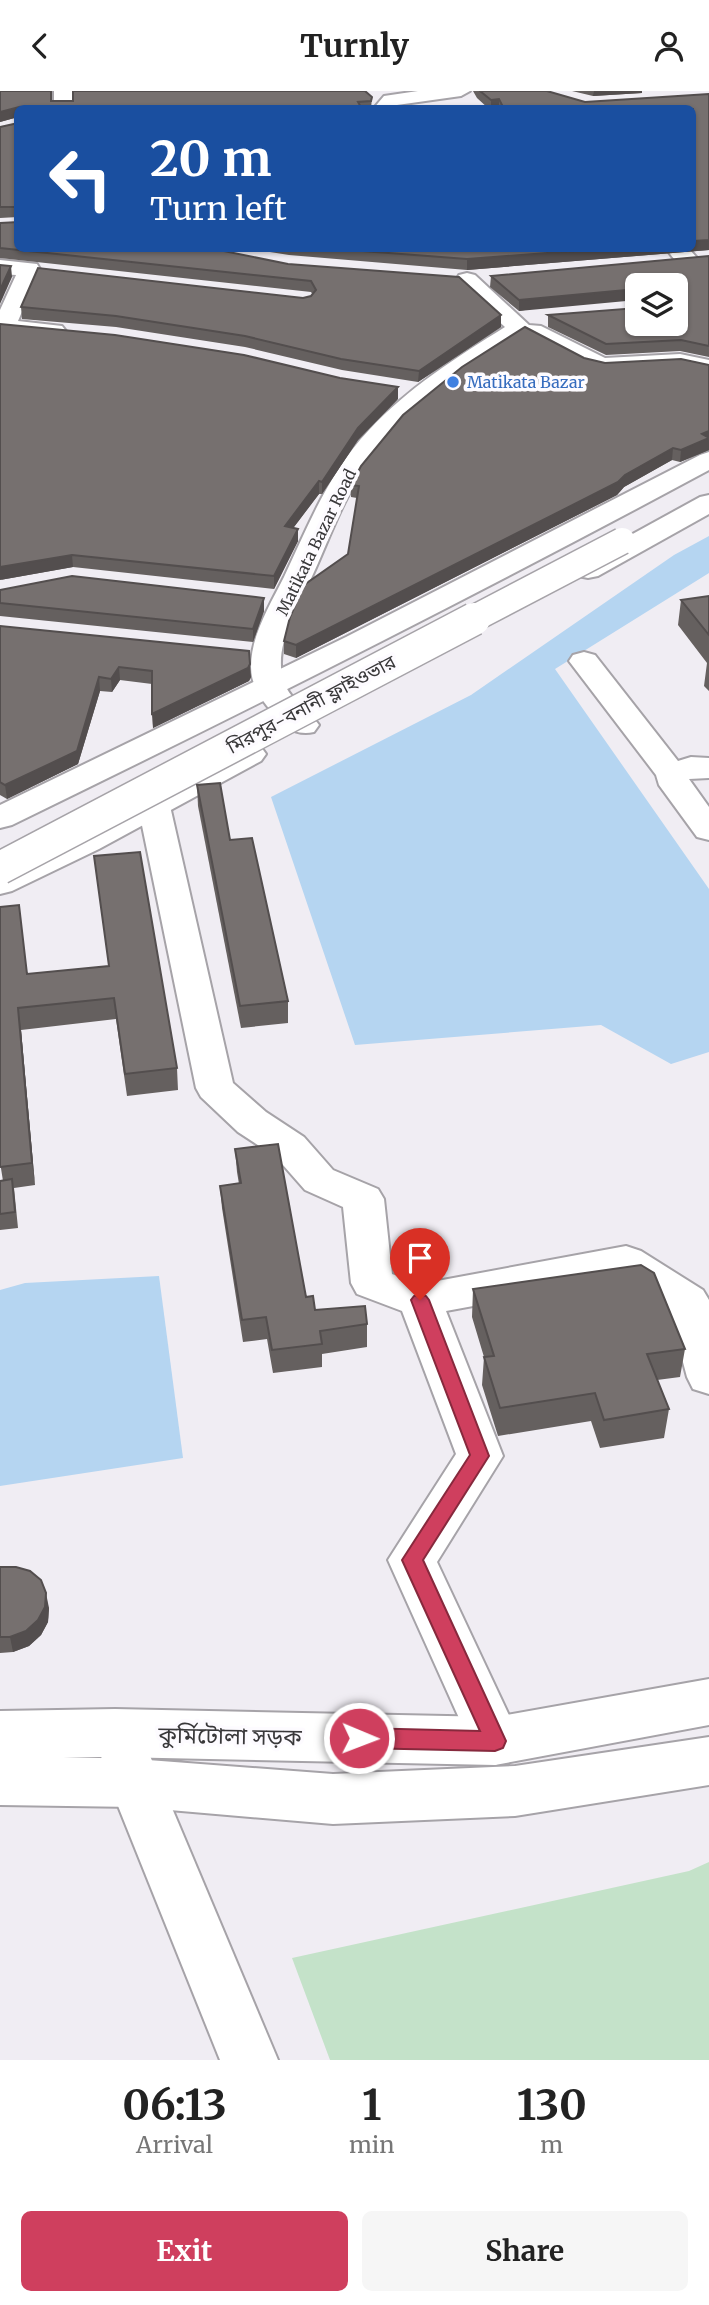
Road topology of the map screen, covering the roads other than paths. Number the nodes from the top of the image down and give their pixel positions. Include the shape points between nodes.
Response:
1 (461, 91) edge
2 (387, 105) edge
3 (0, 267) edge
4 (29, 269) junction
5 (55, 272) edge
6 (534, 323) junction
7 (79, 334) edge
8 (709, 367) edge
9 (388, 387) edge
10 (424, 393) junction
11 (709, 460) edge
12 (709, 477) edge
13 (709, 493) edge
14 (709, 503) edge
15 (617, 535) junction
16 (584, 661) dead end
17 (278, 684) junction
18 (303, 725) junction
19 (709, 768) edge
20 (672, 774) junction
21 (155, 806) junction
22 (0, 818) edge
23 (709, 830) edge
24 (0, 847) edge
25 (0, 868) edge
26 (0, 884) edge
27 (420, 1300) junction
28 (709, 1377) edge
29 (709, 1703) edge
30 (115, 1733) junction
31 (0, 1735) edge
32 (495, 1741) junction
33 (709, 1761) edge
34 (0, 1781) edge
35 (135, 1783) junction
36 (249, 2060) edge

1 - 2 main road via 391,100
3 - 4 main road
4 - 5 main road
4 - 7 main road via 4,327
6 - 8 main road via 592,362 680,361
6 - 10 main road, Matikata Bazar Road via 471,279 481,295 520,328 450,371
6 - 17 main road, Matikata Bazar Road via 457,379 394,437 354,489 299,600
9 - 10 main road
10 - 17 main road, Matikata Bazar Road via 358,458 272,601 253,653
11 - 17 main road
12 - 15 main road
13 - 15 main road
14 - 18 main road
15 - 24 main road, মিরপুর-বনানী ফ্লাইওভার
15 - 25 main road, মিরপুর-বনানী ফ্লাইওভার, bridge
16 - 20 main road
17 - 18 main road
17 - 22 main road
18 - 21 main road
19 - 20 main road via 691,767
20 - 23 main road via 675,785
21 - 26 main road
21 - 27 main road via 215,1088 252,1122 290,1147 319,1180 363,1199 372,1283
27 - 28 main road via 626,1262 688,1301
27 - 32 main road via 480,1456 412,1560
29 - 32 main road, কুর্মিটোলা সড়ক
30 - 31 main road, কুর্মিটোলা সড়ক
30 - 32 main road, কুর্মিটোলা সড়ক
30 - 35 main road
33 - 35 main road via 514,1791 333,1799
34 - 35 main road
35 - 36 main road

